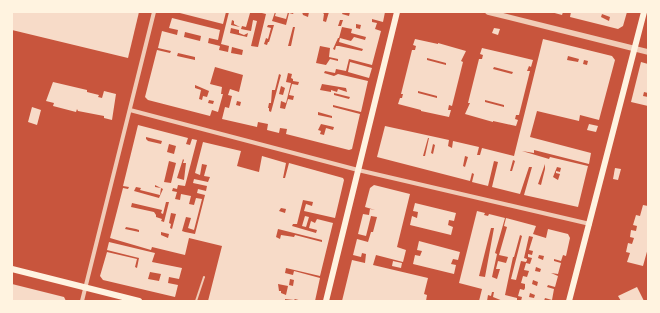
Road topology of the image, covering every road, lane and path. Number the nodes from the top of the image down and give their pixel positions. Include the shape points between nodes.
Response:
1 (154, 12) edge
2 (398, 12) edge
3 (488, 12) edge
4 (644, 12) edge
5 (635, 49) junction
6 (648, 52) edge
7 (130, 110) junction
8 (358, 170) junction
9 (590, 224) junction
10 (12, 269) edge
11 (204, 277) dead end
12 (85, 288) junction
13 (82, 301) edge
14 (139, 301) edge
15 (196, 301) edge
16 (326, 301) edge
17 (569, 301) edge

1 - 7 street
2 - 8 main road
3 - 5 street
4 - 5 main road
5 - 6 street
5 - 9 main road
7 - 8 street
7 - 12 street
8 - 9 street
8 - 16 main road
9 - 17 main road
10 - 12 main road
11 - 15 lane
12 - 13 street
12 - 14 main road

